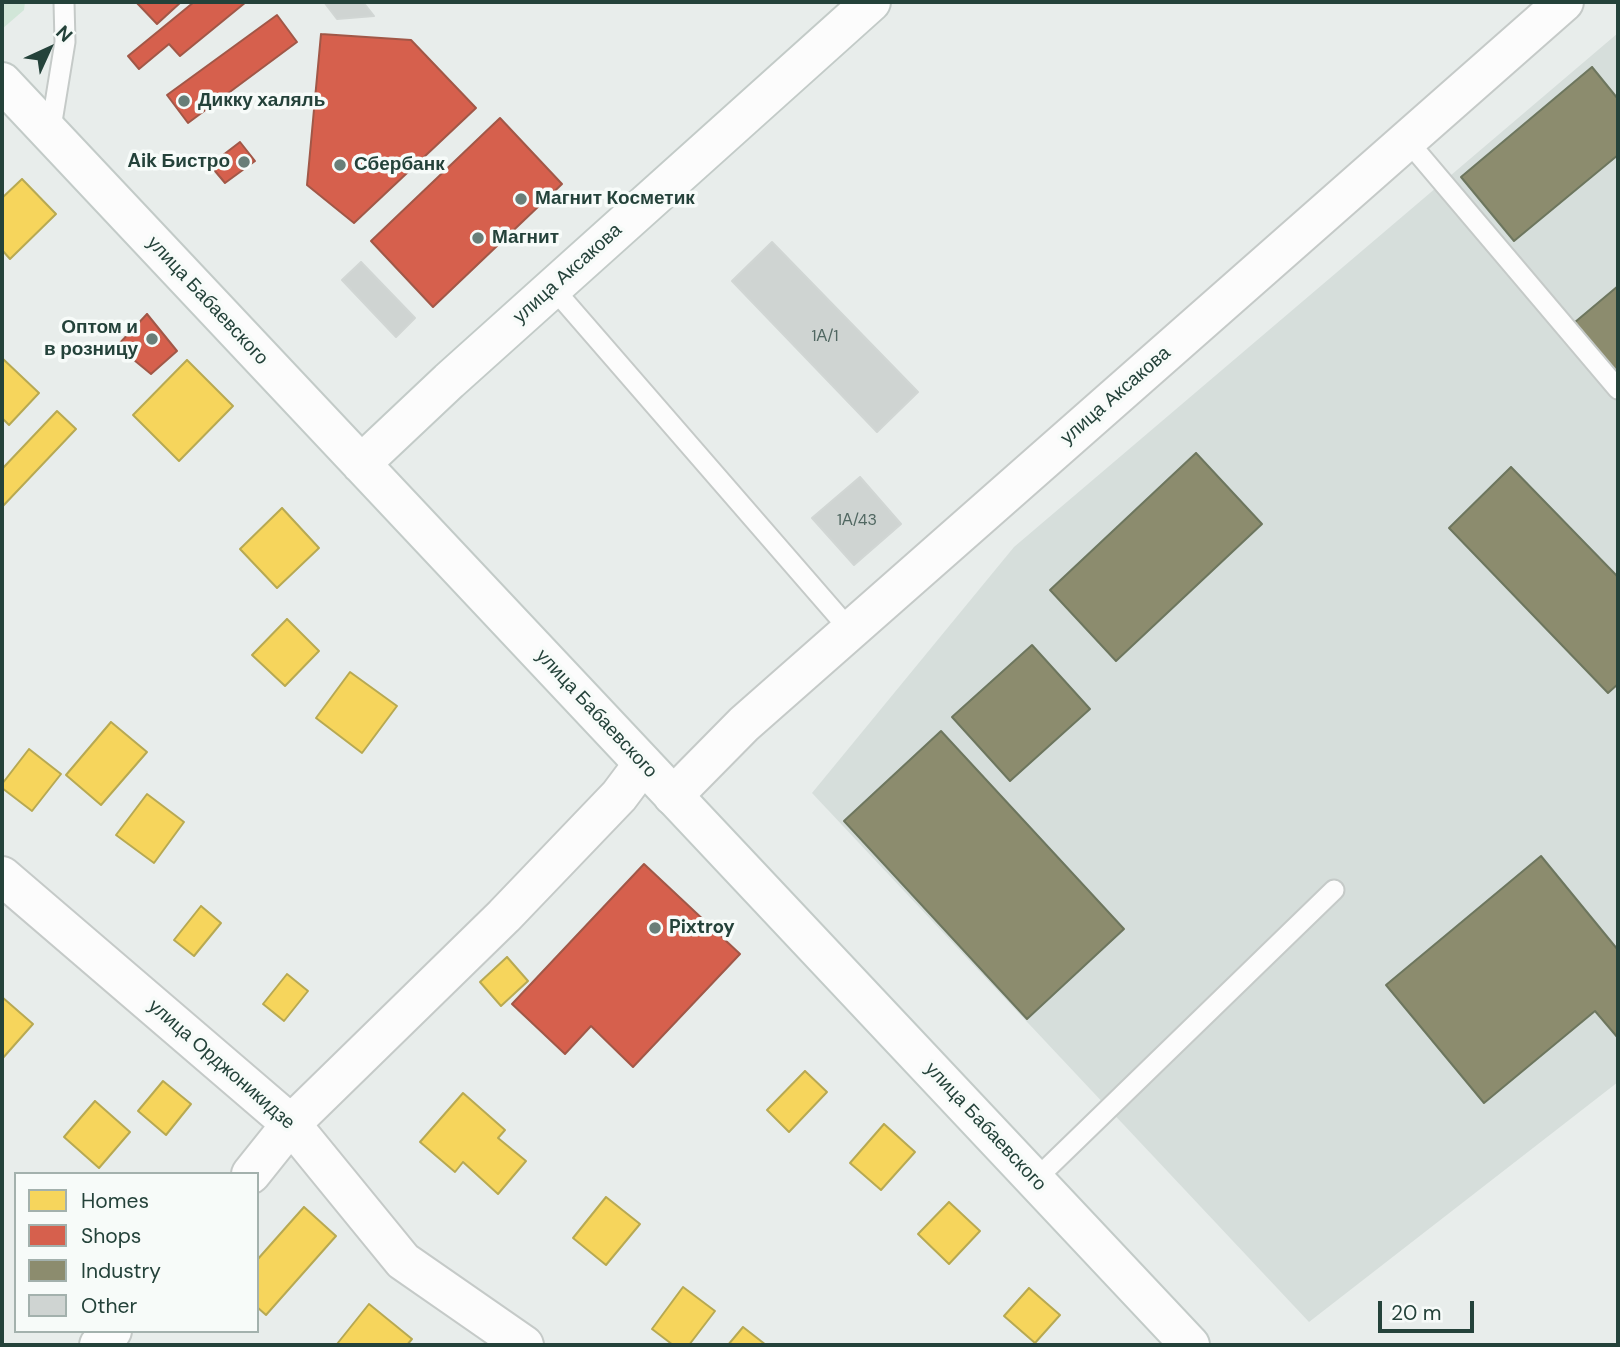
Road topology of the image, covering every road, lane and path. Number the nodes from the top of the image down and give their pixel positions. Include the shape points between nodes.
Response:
1 (64, 2) edge
2 (871, 2) edge
3 (1564, 2) edge
4 (2, 82) edge
5 (50, 135) junction
6 (1406, 139) junction
7 (553, 288) junction
8 (1618, 389) edge
9 (361, 464) junction
10 (850, 630) junction
11 (643, 764) junction
12 (673, 796) junction
13 (2, 876) edge
14 (1334, 890) dead end
15 (291, 1124) junction
16 (253, 1172) edge
17 (1035, 1180) junction
18 (524, 1345) edge
19 (1190, 1345) edge

1 - 5 lane via 65,42
2 - 7 street, улица Аксакова
3 - 6 street, улица Аксакова
4 - 5 street, улица Бабаевского
5 - 9 street, улица Бабаевского
6 - 8 lane
6 - 10 street, улица Аксакова
7 - 9 street, улица Аксакова
7 - 10 lane
9 - 11 street, улица Бабаевского
10 - 12 street, улица Аксакова via 744,724
11 - 12 street, улица Бабаевского
11 - 15 street via 619,796 504,916
12 - 17 street, улица Бабаевского
13 - 15 street, улица Орджоникидзе
14 - 17 lane
15 - 16 street
15 - 18 street, улица Орджоникидзе via 403,1261
17 - 19 street, улица Бабаевского

